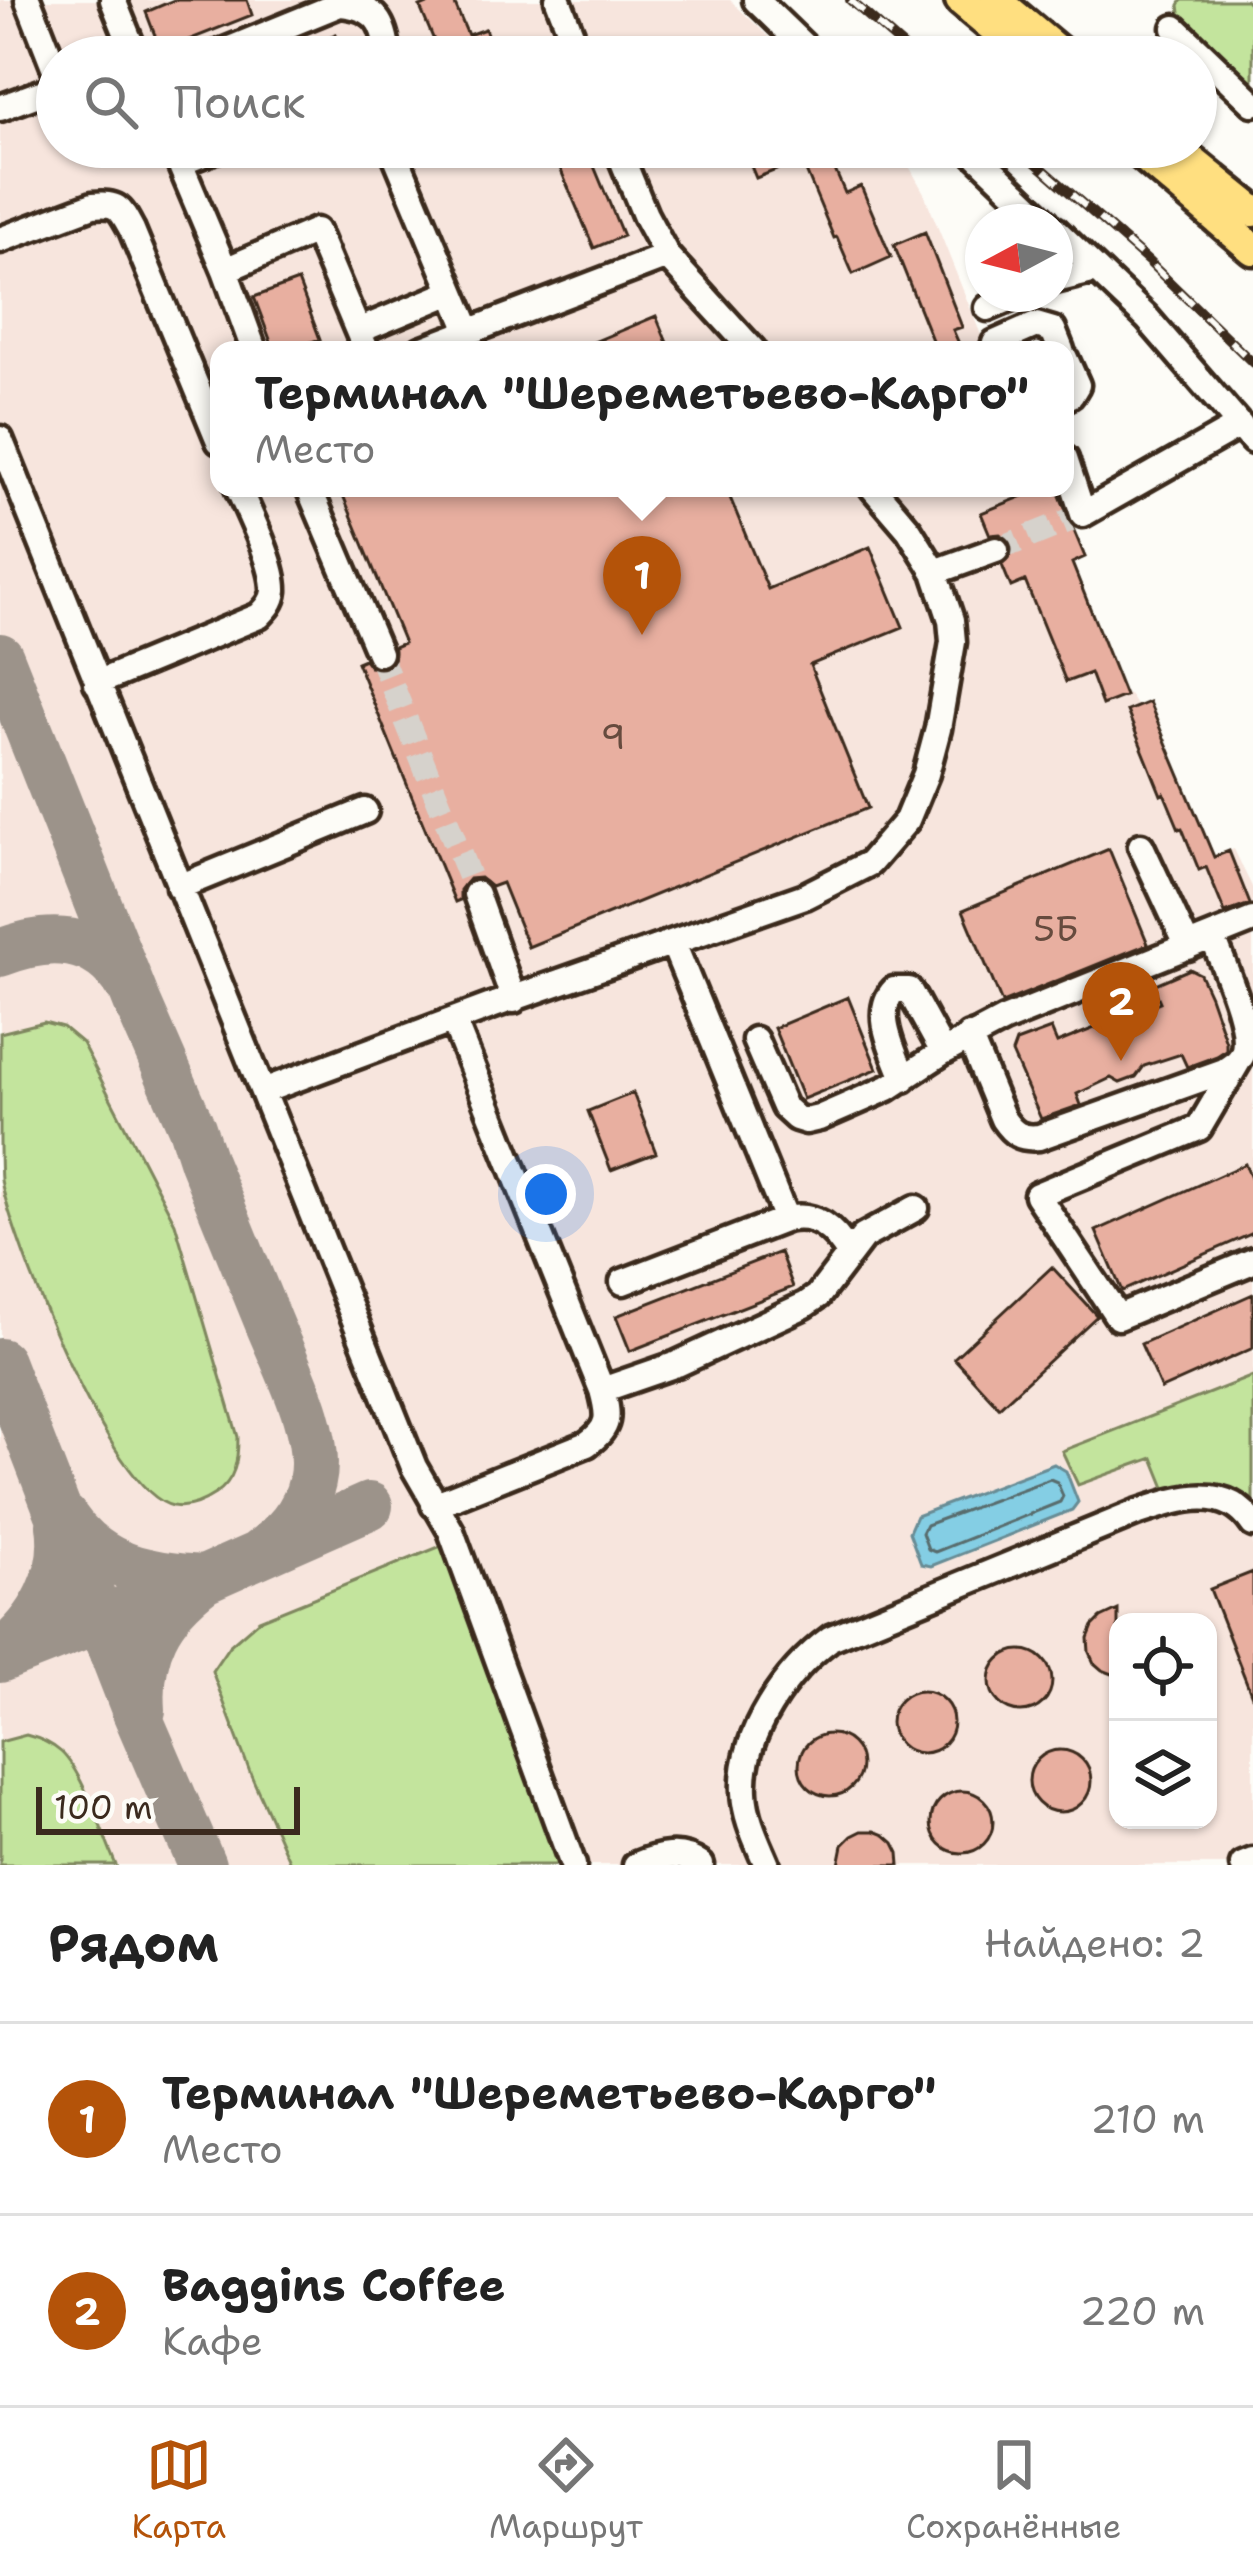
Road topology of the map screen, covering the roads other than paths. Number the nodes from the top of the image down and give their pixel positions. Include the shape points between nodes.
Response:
1 (28, 0) edge
2 (558, 0) edge
3 (756, 0) edge
4 (962, 0) edge
5 (996, 0) edge
6 (349, 2) edge
7 (122, 3) edge
8 (301, 9) edge
9 (1175, 28) dead end
10 (42, 36) edge
11 (130, 36) edge
12 (250, 36) edge
13 (386, 36) edge
14 (572, 36) edge
15 (793, 36) edge
16 (1004, 36) edge
17 (1039, 36) edge
18 (1183, 36) edge
19 (1217, 68) edge
20 (36, 95) edge
21 (1253, 103) edge
22 (0, 108) edge
23 (182, 168) edge
24 (401, 168) edge
25 (626, 168) edge
26 (990, 168) edge
27 (1158, 168) edge
28 (1200, 168) edge
29 (1027, 204) edge
30 (1253, 211) edge
31 (0, 240) edge
32 (1073, 248) edge
33 (1253, 249) edge
34 (667, 256) junction
35 (225, 270) junction
36 (1096, 270) junction
37 (1073, 276) edge
38 (452, 292) junction
39 (469, 331) junction
40 (362, 340) edge
41 (251, 341) edge
42 (444, 341) edge
43 (744, 341) edge
44 (1001, 341) edge
45 (1058, 341) edge
46 (210, 419) edge
47 (1246, 433) edge
48 (0, 439) edge
49 (242, 497) edge
50 (313, 497) edge
51 (880, 497) edge
52 (1072, 497) tunnel mouth
53 (996, 550) tunnel mouth
54 (935, 572) junction
55 (379, 653) tunnel mouth
56 (98, 683) junction
57 (364, 811) dead end
58 (1141, 846) dead end
59 (179, 887) junction
60 (476, 894) tunnel mouth
61 (1253, 920) edge
62 (1214, 937) junction
63 (673, 944) junction
64 (1188, 947) junction
65 (514, 1000) junction
66 (454, 1022) junction
67 (969, 1036) junction
68 (755, 1040) dead end
69 (943, 1052) junction
70 (1240, 1060) junction
71 (904, 1079) junction
72 (263, 1090) junction
73 (916, 1208) dead end
74 (786, 1219) junction
75 (849, 1254) junction
76 (1253, 1261) edge
77 (623, 1282) dead end
78 (602, 1390) junction
79 (434, 1505) junction
80 (1253, 1524) edge
81 (1253, 1861) edge
82 (573, 1865) edge
83 (636, 1865) edge
84 (701, 1865) edge
85 (767, 1865) edge
86 (1244, 1865) edge

1 - 10 lane
2 - 14 lane
3 - 15 lane
4 - 16 main road
5 - 17 main road
6 - 8 lane
6 - 13 lane via 374,15
7 - 11 lane
8 - 12 lane
9 - 18 lane
19 - 21 lane
20 - 22 lane
23 - 35 lane
24 - 38 lane
25 - 34 lane
26 - 29 lane
27 - 33 main road
28 - 30 main road
31 - 46 lane via 93,205 121,210
32 - 36 lane
34 - 39 lane
34 - 43 lane
35 - 40 lane via 316,231
35 - 41 lane
36 - 37 lane
36 - 47 lane
38 - 39 lane
38 - 40 lane
39 - 42 lane
44 - 45 lane via 1036,325 1053,330
47 - 52 lane via 1076,517
48 - 56 lane
49 - 56 lane via 272,580 268,608
50 - 55 lane
51 - 54 lane
53 - 54 lane
54 - 63 lane via 951,620 950,673 926,774 892,842 870,863 805,896
56 - 59 lane
57 - 59 lane
58 - 64 lane
59 - 72 lane
60 - 65 lane
61 - 62 lane
62 - 64 lane
62 - 70 lane via 1242,1021
63 - 65 lane
63 - 74 lane
64 - 67 lane
65 - 66 lane
66 - 72 lane
66 - 78 lane
67 - 69 lane
67 - 70 lane via 1004,1119 1028,1138
68 - 71 lane via 784,1107 806,1121
69 - 71 lane
69 - 71 lane via 910,990 894,990 884,1013
70 - 76 lane via 1199,1128 1037,1195 1118,1317
72 - 79 lane
73 - 75 lane via 863,1237
74 - 75 lane via 828,1226
74 - 77 lane
75 - 78 lane via 806,1306
78 - 79 lane via 601,1435
79 - 82 lane via 451,1532
80 - 85 lane via 1217,1497 1173,1501 831,1638 772,1701 747,1764 747,1816
81 - 86 lane
83 - 84 lane via 676,1855

